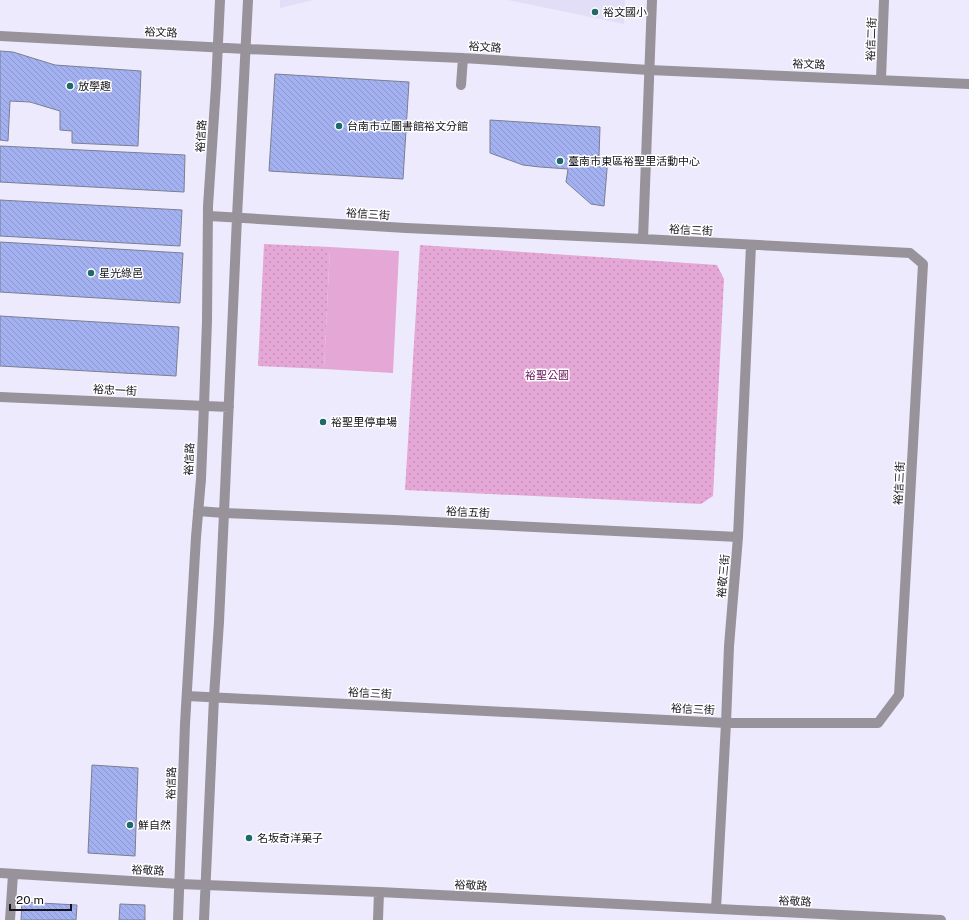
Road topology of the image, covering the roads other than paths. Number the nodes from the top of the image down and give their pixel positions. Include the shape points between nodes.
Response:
1 (220, 0) edge
2 (248, 0) edge
3 (652, 0) edge
4 (884, 0) edge
5 (0, 36) edge
6 (217, 47) junction
7 (246, 49) junction
8 (463, 58) junction
9 (649, 70) junction
10 (881, 79) junction
11 (969, 84) edge
12 (462, 85) dead end
13 (209, 216) junction
14 (237, 217) junction
15 (643, 239) junction
16 (751, 245) junction
17 (0, 396) edge
18 (204, 406) junction
19 (229, 407) junction
20 (198, 511) junction
21 (224, 514) junction
22 (738, 537) junction
23 (187, 696) junction
24 (214, 697) junction
25 (726, 723) junction
26 (0, 873) edge
27 (13, 874) junction
28 (180, 884) junction
29 (206, 885) junction
30 (379, 892) junction
31 (716, 909) junction
32 (901, 919) edge
33 (10, 920) edge
34 (178, 920) edge
35 (204, 920) edge
36 (378, 920) edge
37 (941, 920) edge

1 - 6 street, 裕信路
2 - 7 street
3 - 9 street
4 - 10 street, 裕信二街
5 - 6 street, 裕文路
6 - 7 street, 裕文路
6 - 13 street, 裕信路
7 - 8 street, 裕文路
7 - 14 street
8 - 9 street, 裕文路
8 - 12 street
9 - 10 street, 裕文路
9 - 15 street
10 - 11 street, 裕文路
13 - 14 street, 裕信三街
13 - 18 street, 裕信路
14 - 15 street, 裕信三街
14 - 19 street
15 - 16 street, 裕信三街
16 - 22 street, 裕敬三街
16 - 25 street, 裕信三街 via 910,253 923,264 899,695 878,723
17 - 18 street, 裕忠一街
18 - 19 street, 裕忠一街
18 - 20 street, 裕信路
19 - 21 street
20 - 21 street, 裕信五街
20 - 23 street, 裕信路
21 - 22 street, 裕信五街
21 - 24 street
22 - 25 street, 裕敬三街
23 - 24 street, 裕信三街
23 - 28 street, 裕信路
24 - 25 street, 裕信三街
24 - 29 street
25 - 31 street, 裕敬三街
26 - 27 street, 裕敬路
27 - 28 street, 裕敬路
27 - 33 street
28 - 29 street, 裕敬路
28 - 34 street, 裕信路
29 - 30 street, 裕敬路
29 - 35 street
30 - 31 street, 裕敬路
30 - 36 street
31 - 32 street, 裕敬路
32 - 37 street, 裕敬路

